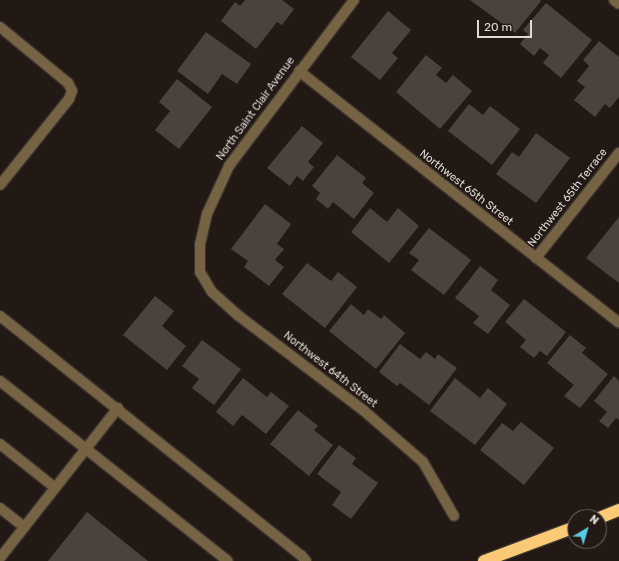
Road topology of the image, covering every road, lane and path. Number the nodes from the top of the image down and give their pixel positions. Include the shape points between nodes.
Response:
1 (354, 0) edge
2 (614, 0) edge
3 (619, 4) edge
4 (0, 27) edge
5 (299, 71) junction
6 (619, 152) edge
7 (0, 184) edge
8 (200, 245) joint
9 (536, 258) junction
10 (0, 316) edge
11 (619, 323) edge
12 (0, 381) edge
13 (118, 408) junction
14 (0, 444) edge
15 (85, 448) junction
16 (54, 487) junction
17 (0, 508) edge
18 (619, 510) edge
19 (607, 515) edge
20 (454, 516) dead end
21 (24, 527) junction
22 (567, 530) edge
23 (0, 558) edge
24 (228, 561) edge
25 (306, 561) edge
26 (484, 561) edge

1 - 5 street, North Saint Clair Avenue
2 - 3 street
4 - 7 street via 68,83 72,91 69,99
5 - 8 street, North Saint Clair Avenue via 229,166 207,214
5 - 9 street, Northwest 65th Street
6 - 9 street, Northwest 65th Terrace
8 - 20 street, Northwest 64th Street via 200,272 212,292 363,410 423,462
9 - 11 street, Northwest 65th Street
10 - 13 street
12 - 15 street
13 - 15 street
13 - 25 street
14 - 16 street
15 - 16 street
15 - 24 street
16 - 21 street
17 - 21 street
18 - 19 highway
21 - 23 street
22 - 26 highway

